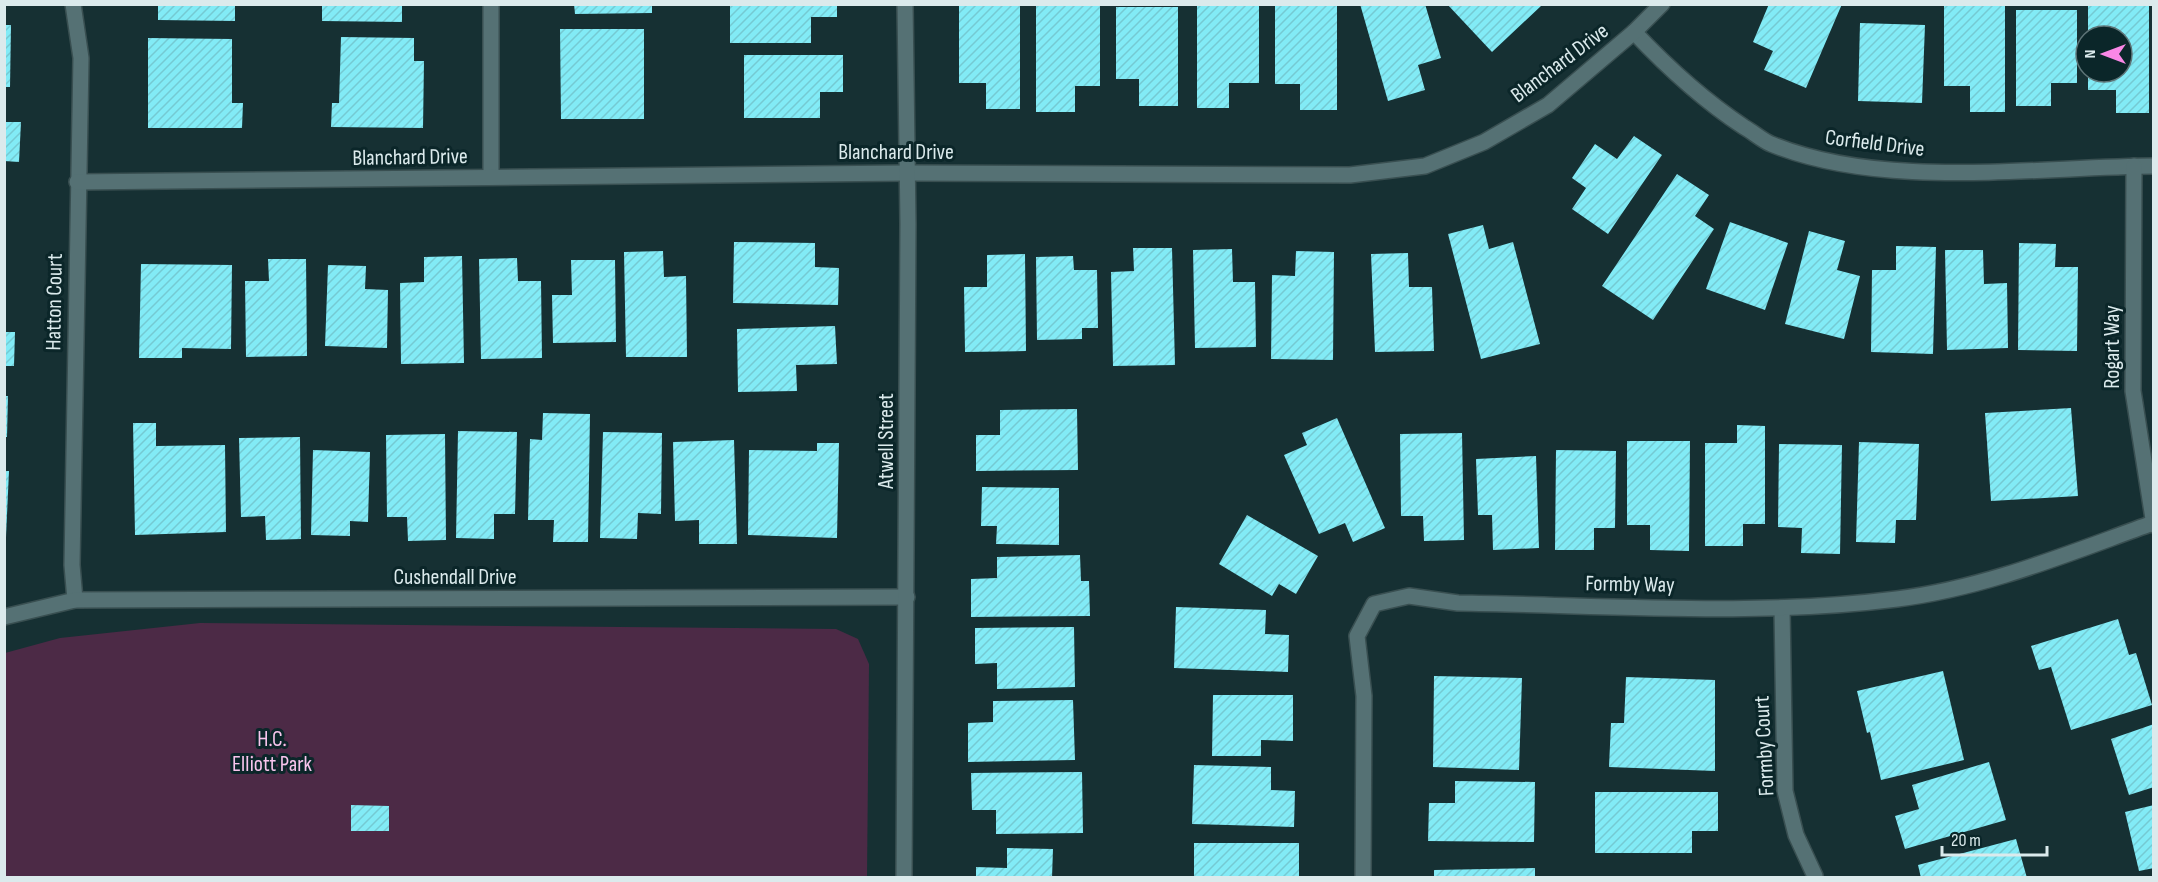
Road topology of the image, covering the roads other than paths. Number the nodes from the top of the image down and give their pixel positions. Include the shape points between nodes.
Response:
1 (73, 4) edge
2 (491, 4) edge
3 (905, 4) edge
4 (1662, 4) edge
5 (1634, 32) junction
6 (2134, 166) junction
7 (2154, 166) edge
8 (907, 173) junction
9 (491, 177) junction
10 (77, 182) junction
11 (2153, 524) edge
12 (907, 597) junction
13 (75, 600) junction
14 (1782, 608) junction
15 (4, 617) edge
16 (1815, 876) dead end
17 (904, 878) edge
18 (1363, 878) edge

1 - 10 street, Hatton Court via 81,58
2 - 9 street
3 - 8 street, Atwell Street
4 - 5 street, Blanchard Drive
5 - 6 street, Corfield Drive via 1714,107 1769,143 1827,162 1914,172
5 - 8 street, Blanchard Drive via 1548,105 1484,142 1425,166 1350,175
6 - 7 street, Corfield Drive
6 - 11 street, Rogart Way via 2133,391
8 - 9 street, Blanchard Drive
8 - 12 street, Atwell Street
9 - 10 street, Blanchard Drive
10 - 13 street, Hatton Court via 72,565
11 - 14 street, Formby Way via 2008,575 1898,599
12 - 13 street, Cushendall Drive
12 - 17 street, Atwell Street
13 - 15 street, Cushendall Drive
14 - 16 street, Formby Court via 1785,791 1796,835
14 - 18 street, Formby Way via 1458,603 1409,596 1374,604 1357,636 1364,696

